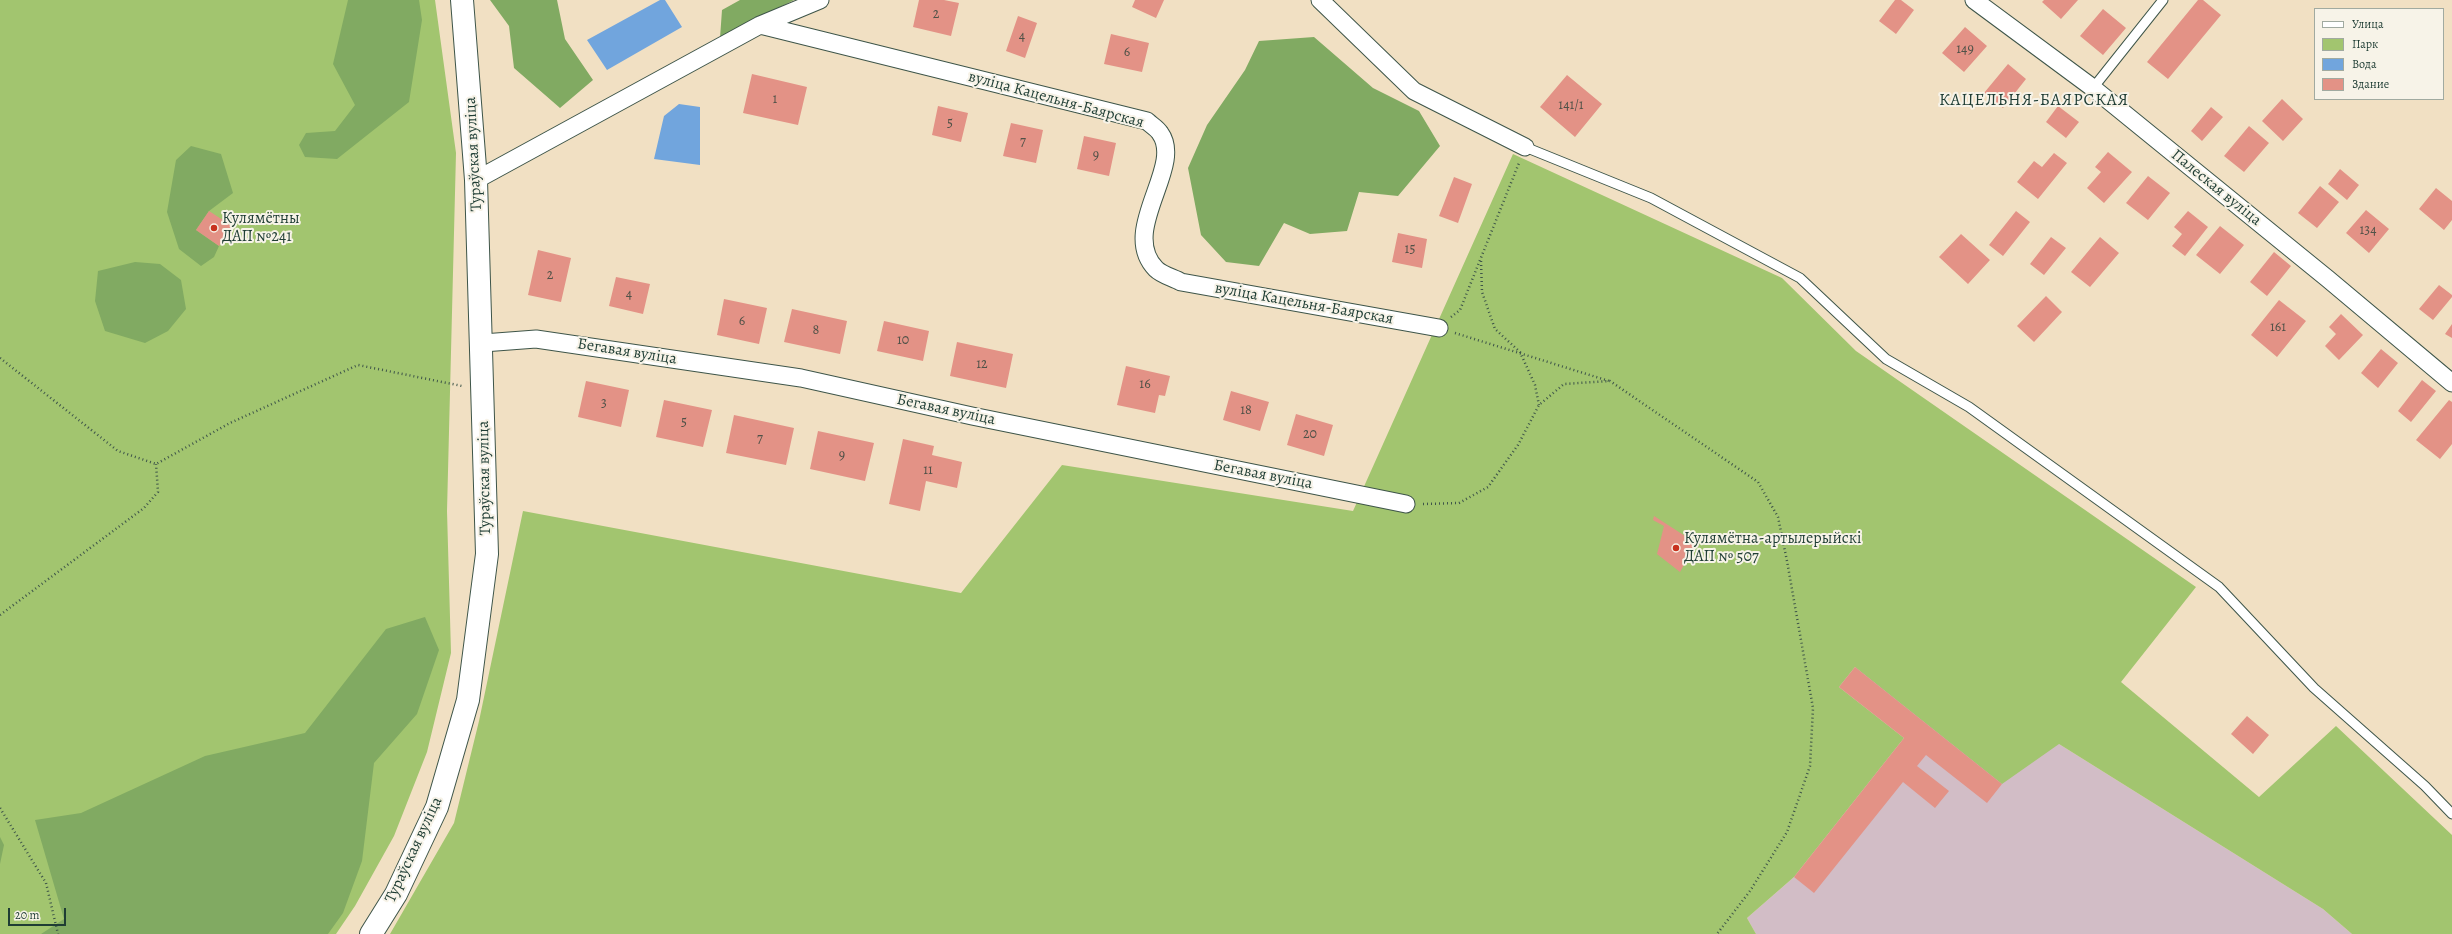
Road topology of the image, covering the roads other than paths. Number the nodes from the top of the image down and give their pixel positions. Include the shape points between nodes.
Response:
1 (462, 0) edge
2 (820, 0) edge
3 (1320, 0) edge
4 (1974, 0) edge
5 (2163, 0) edge
6 (760, 25) junction
7 (2093, 88) junction
8 (1525, 146) joint
9 (476, 180) junction
10 (1439, 328) road end
11 (482, 343) junction
12 (2452, 383) edge
13 (1406, 504) road end
14 (2452, 814) edge
15 (371, 934) edge

1 - 9 street, Тураўская вуліца
2 - 6 street
3 - 8 street via 1414,91
4 - 7 street, Палеская вуліца
5 - 7 lane
6 - 9 street
6 - 10 street, вуліца Кацельня-Баярская via 1146,121 1161,133 1167,152 1143,233 1147,255 1157,270 1181,282
7 - 12 street, Палеская вуліца
8 - 14 lane via 1651,198 1800,278 1886,359 1969,407 2219,587 2314,688 2426,786
9 - 11 street, Тураўская вуліца
11 - 13 street, Бегавая вуліца via 536,338 801,378 972,416
11 - 15 street, Тураўская вуліца via 487,554 468,700 438,807 396,894

